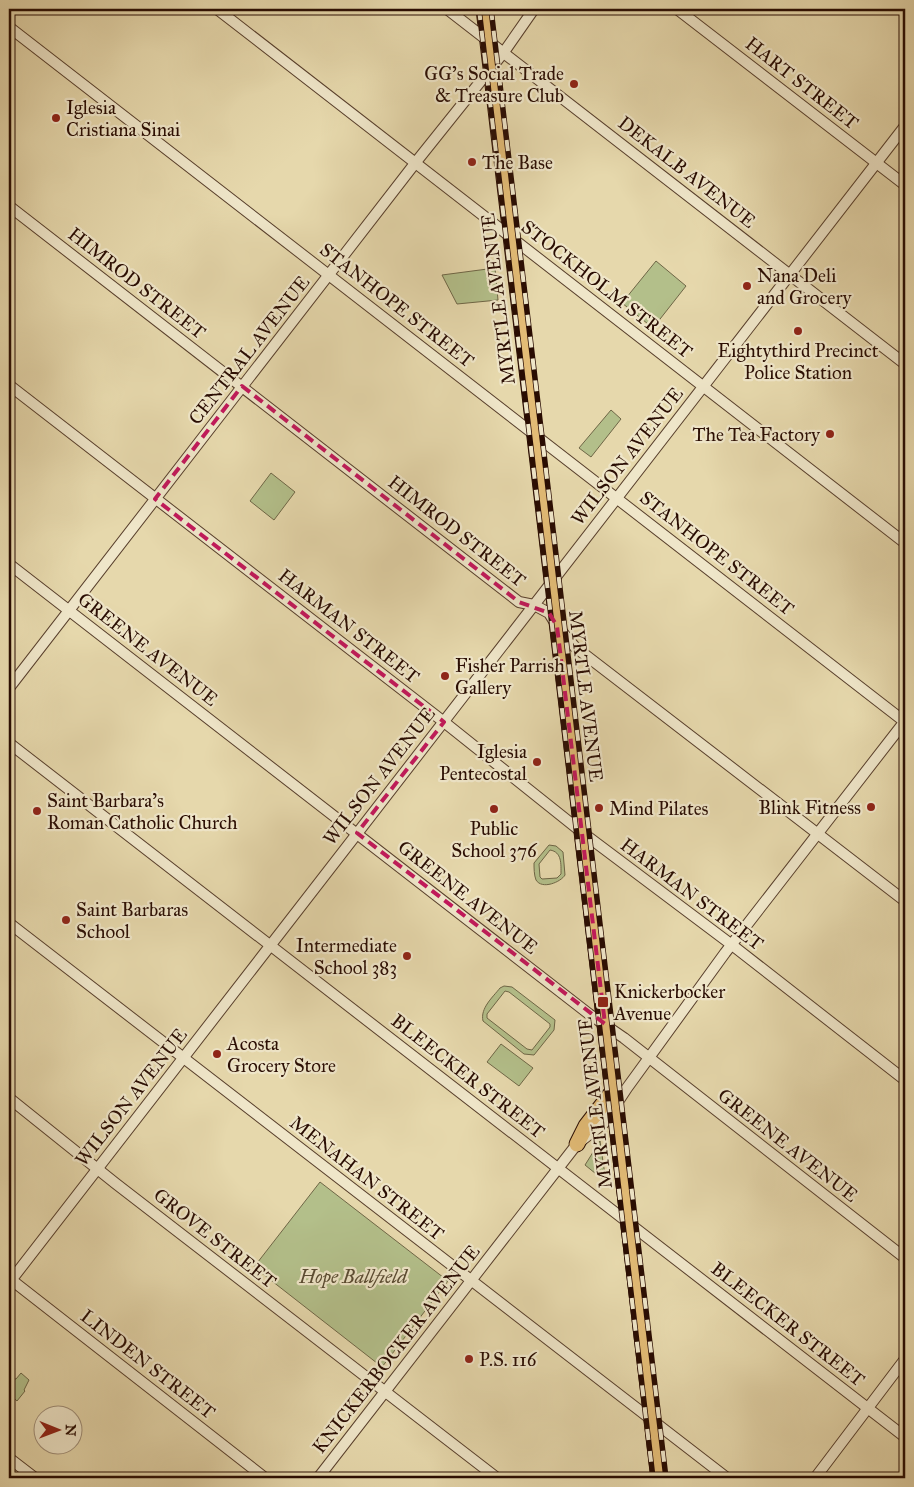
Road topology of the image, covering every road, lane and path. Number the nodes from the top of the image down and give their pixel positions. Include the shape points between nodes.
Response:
1 (217, 9) edge
2 (447, 9) edge
3 (484, 9) edge
4 (534, 9) edge
5 (677, 9) edge
6 (9, 27) edge
7 (488, 40) junction
8 (504, 52) junction
9 (491, 69) junction
10 (905, 126) edge
11 (416, 162) junction
12 (877, 163) junction
13 (905, 185) edge
14 (9, 206) edge
15 (512, 238) junction
16 (790, 274) junction
17 (329, 275) junction
18 (905, 364) edge
19 (9, 385) edge
20 (242, 386) junction
21 (704, 386) junction
22 (534, 434) junction
23 (617, 498) junction
24 (156, 499) junction
25 (905, 543) edge
26 (9, 564) edge
27 (552, 581) junction
28 (534, 604) junction
29 (69, 610) junction
30 (557, 626) junction
31 (9, 688) edge
32 (905, 721) edge
33 (444, 722) junction
34 (9, 743) edge
35 (357, 833) junction
36 (583, 833) junction
37 (818, 833) junction
38 (905, 901) edge
39 (9, 923) edge
40 (270, 945) junction
41 (732, 945) junction
42 (606, 1024) junction
43 (183, 1058) junction
44 (649, 1059) junction
45 (905, 1080) edge
46 (613, 1092) junction
47 (9, 1098) edge
48 (615, 1107) junction
49 (577, 1144) junction
50 (558, 1168) junction
51 (97, 1169) junction
52 (629, 1222) junction
53 (905, 1258) edge
54 (10, 1280) edge
55 (472, 1281) junction
56 (905, 1359) edge
57 (385, 1392) junction
58 (868, 1409) junction
59 (652, 1419) junction
60 (905, 1437) edge
61 (9, 1458) edge
62 (35, 1478) edge
63 (265, 1478) edge
64 (318, 1478) edge
65 (497, 1478) edge
66 (659, 1478) edge
67 (727, 1478) edge
68 (815, 1478) edge

1 - 11 street, STOCKHOLM STREET
2 - 7 street, DEKALB AVENUE
3 - 7 main road, MYRTLE AVENUE
4 - 8 street, CENTRAL AVENUE
5 - 12 street, HART STREET
6 - 17 street, STANHOPE STREET
7 - 8 street, DEKALB AVENUE
7 - 9 main road, MYRTLE AVENUE
8 - 9 street, CENTRAL AVENUE
8 - 16 street, DEKALB AVENUE
9 - 11 street, CENTRAL AVENUE
9 - 15 main road, MYRTLE AVENUE
10 - 12 street, WILSON AVENUE
11 - 15 street, STOCKHOLM STREET
11 - 17 street, CENTRAL AVENUE
12 - 13 street, HART STREET
12 - 16 street, WILSON AVENUE
14 - 20 street, HIMROD STREET
15 - 21 street, STOCKHOLM STREET
15 - 22 main road, MYRTLE AVENUE
16 - 18 street, DEKALB AVENUE
16 - 21 street, WILSON AVENUE
17 - 20 street, CENTRAL AVENUE
17 - 22 street, STANHOPE STREET
19 - 24 street, HARMAN STREET
20 - 24 street, CENTRAL AVENUE
20 - 28 street, HIMROD STREET via 519,602
21 - 23 street, WILSON AVENUE
21 - 25 street, STOCKHOLM STREET
22 - 23 street, STANHOPE STREET
22 - 27 main road, MYRTLE AVENUE
23 - 27 street, WILSON AVENUE
23 - 32 street, STANHOPE STREET
24 - 29 street, CENTRAL AVENUE
24 - 33 street, HARMAN STREET
26 - 29 street, GREENE AVENUE
27 - 28 street, WILSON AVENUE
27 - 30 main road, MYRTLE AVENUE
28 - 30 street, HIMROD STREET via 549,613
28 - 33 street, WILSON AVENUE
29 - 31 street, CENTRAL AVENUE
29 - 35 street, GREENE AVENUE
30 - 36 main road, MYRTLE AVENUE
30 - 37 street, HIMROD STREET via 575,647
32 - 37 street, KNICKERBOCKER AVENUE
33 - 35 street, WILSON AVENUE
33 - 36 street, HARMAN STREET
34 - 40 street, BLEECKER STREET
35 - 40 street, WILSON AVENUE
35 - 42 street, GREENE AVENUE
36 - 41 street, HARMAN STREET
36 - 42 main road, MYRTLE AVENUE
37 - 38 street, HIMROD STREET
37 - 41 street, KNICKERBOCKER AVENUE
39 - 43 street, MENAHAN STREET
40 - 43 street, WILSON AVENUE
40 - 50 street, BLEECKER STREET
41 - 44 street, KNICKERBOCKER AVENUE
41 - 45 street, HARMAN STREET
42 - 44 street, GREENE AVENUE
42 - 46 main road, MYRTLE AVENUE
43 - 51 street, WILSON AVENUE
43 - 55 street, MENAHAN STREET
44 - 48 street, KNICKERBOCKER AVENUE
44 - 53 street, GREENE AVENUE
46 - 48 main road, MYRTLE AVENUE
46 - 49 main road via 586,1126
47 - 51 street, GROVE STREET
48 - 49 street, KNICKERBOCKER AVENUE via 604,1123
48 - 52 main road, MYRTLE AVENUE
49 - 50 street, KNICKERBOCKER AVENUE
50 - 52 street, BLEECKER STREET
50 - 55 street, KNICKERBOCKER AVENUE
51 - 54 street, WILSON AVENUE
51 - 57 street, GROVE STREET
52 - 58 street, BLEECKER STREET
52 - 59 main road, MYRTLE AVENUE
54 - 63 street, LINDEN STREET
55 - 57 street, KNICKERBOCKER AVENUE
55 - 59 street, MENAHAN STREET
56 - 58 street
57 - 64 street, KNICKERBOCKER AVENUE
57 - 65 street, GROVE STREET
58 - 60 street, BLEECKER STREET
58 - 68 street
59 - 66 main road, MYRTLE AVENUE
59 - 67 street, MENAHAN STREET
61 - 62 street

